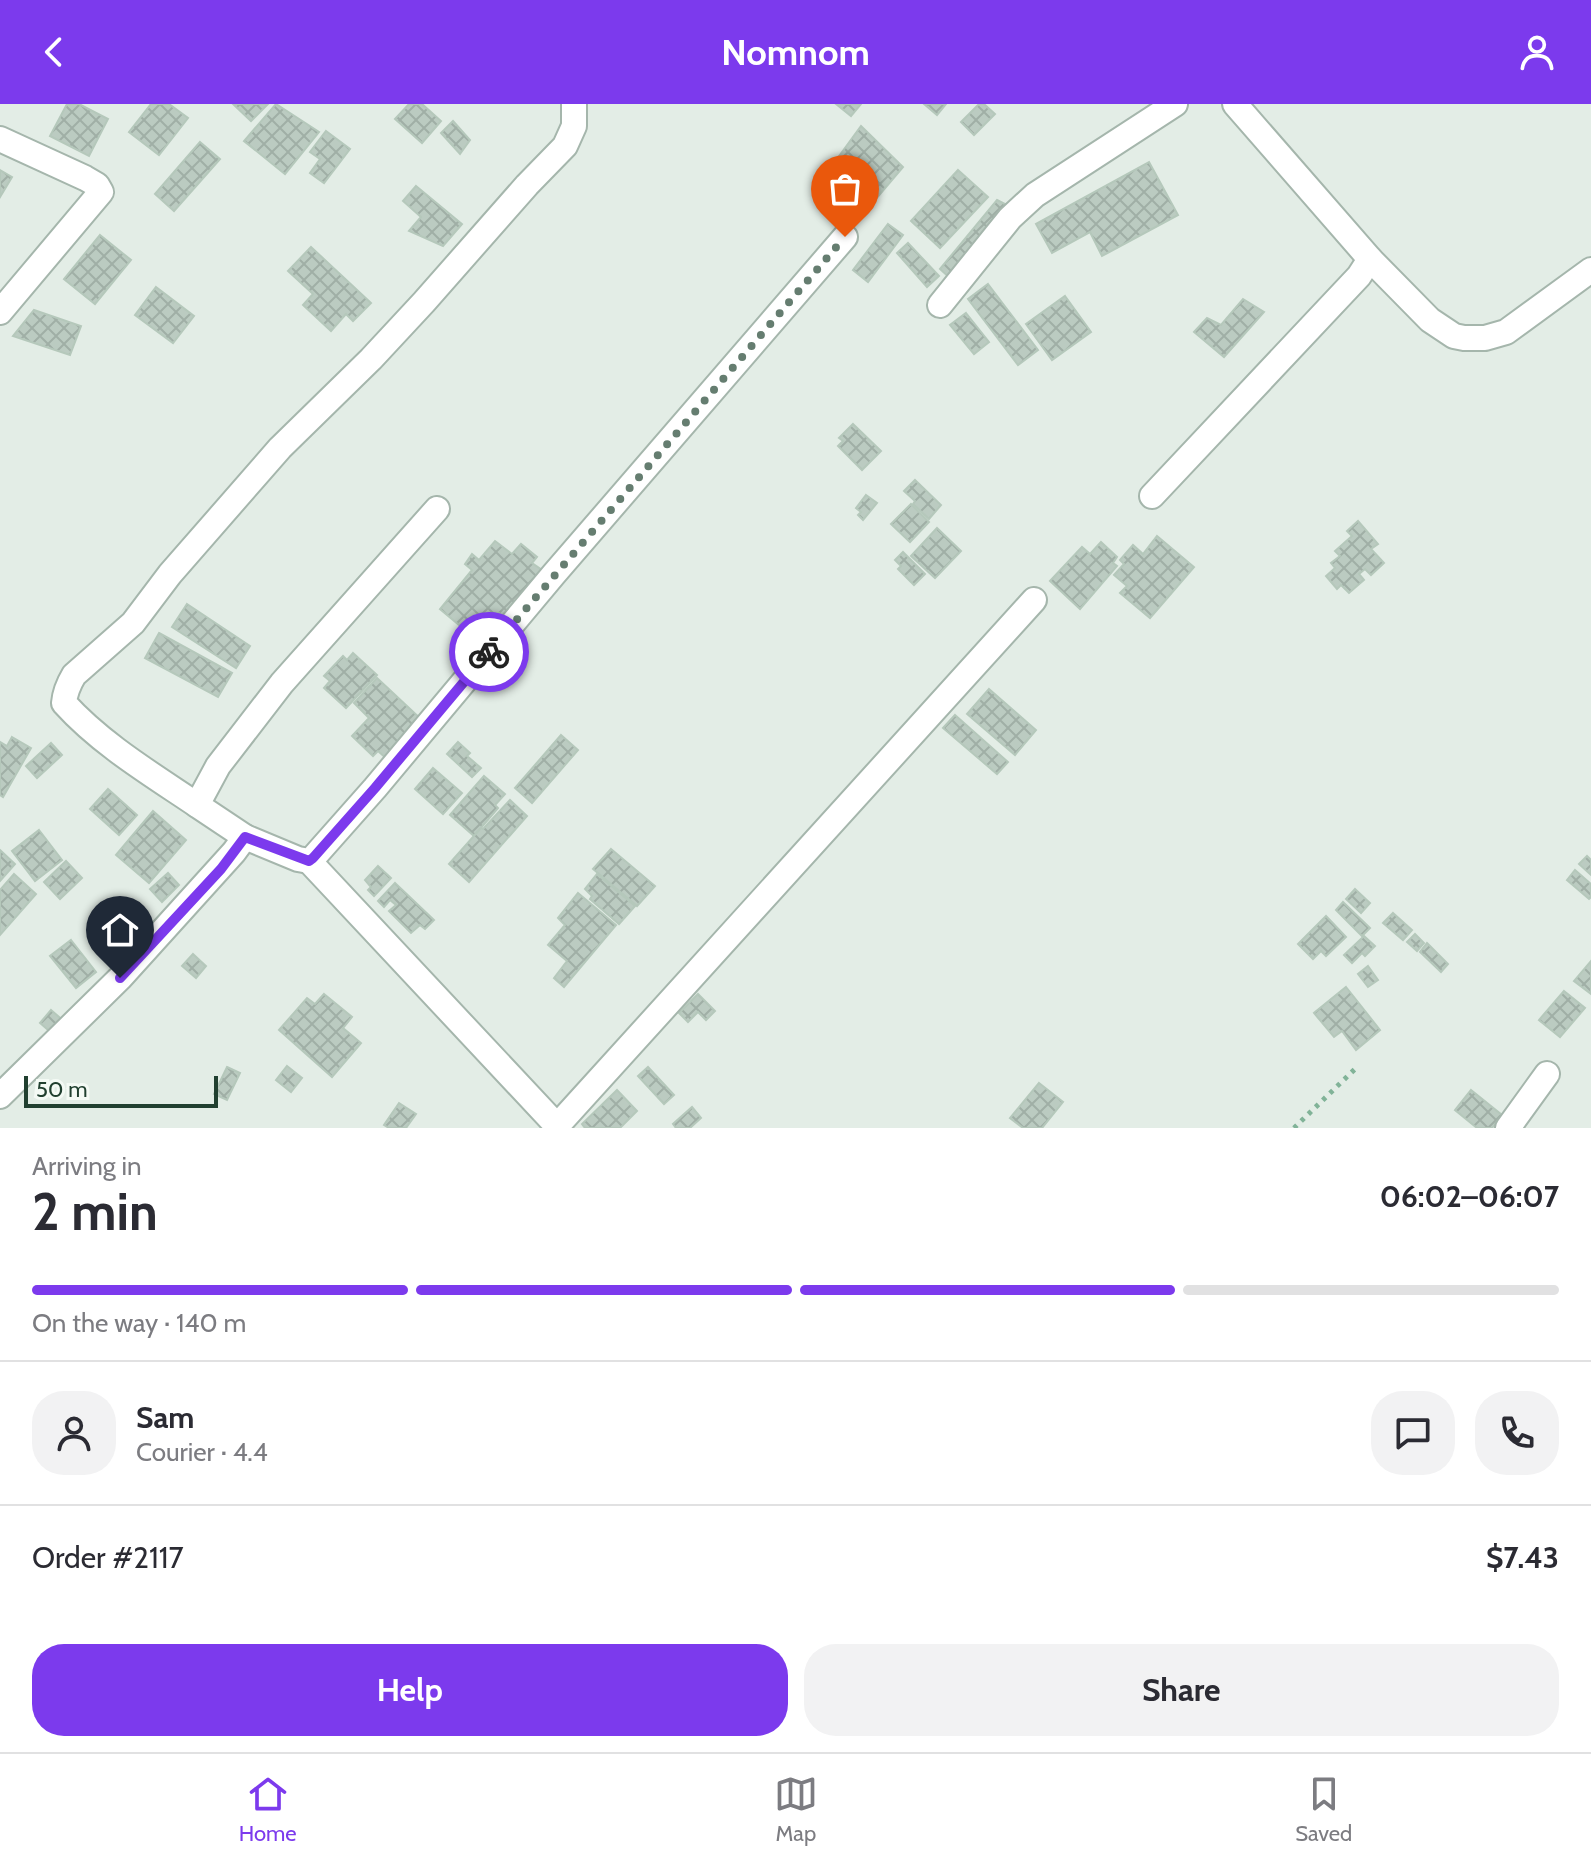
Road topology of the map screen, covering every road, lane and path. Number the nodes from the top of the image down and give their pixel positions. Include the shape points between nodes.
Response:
1 (574, 104) edge
2 (1175, 104) edge
3 (1235, 104) edge
4 (0, 139) edge
5 (845, 237) dead end
6 (1370, 259) junction
7 (1591, 270) edge
8 (940, 305) dead end
9 (0, 312) edge
10 (1152, 496) dead end
11 (437, 509) dead end
12 (1034, 600) dead end
13 (197, 805) junction
14 (245, 837) junction
15 (309, 861) junction
16 (1355, 1069) dead end
17 (1547, 1074) dead end
18 (0, 1096) edge
19 (558, 1127) edge
20 (1294, 1128) edge
21 (1508, 1128) edge

1 - 13 street via 574,126 565,146 382,348 280,448 133,623 68,685 64,703 83,724
2 - 8 street via 1035,195
3 - 6 street
4 - 9 street via 85,178 101,192
5 - 15 street
6 - 7 street via 1430,320 1464,338 1506,332
6 - 10 street
11 - 13 street via 282,683 218,766
12 - 19 street
13 - 14 street
14 - 15 street
14 - 18 street via 120,978
15 - 19 street
16 - 20 path
17 - 21 street

